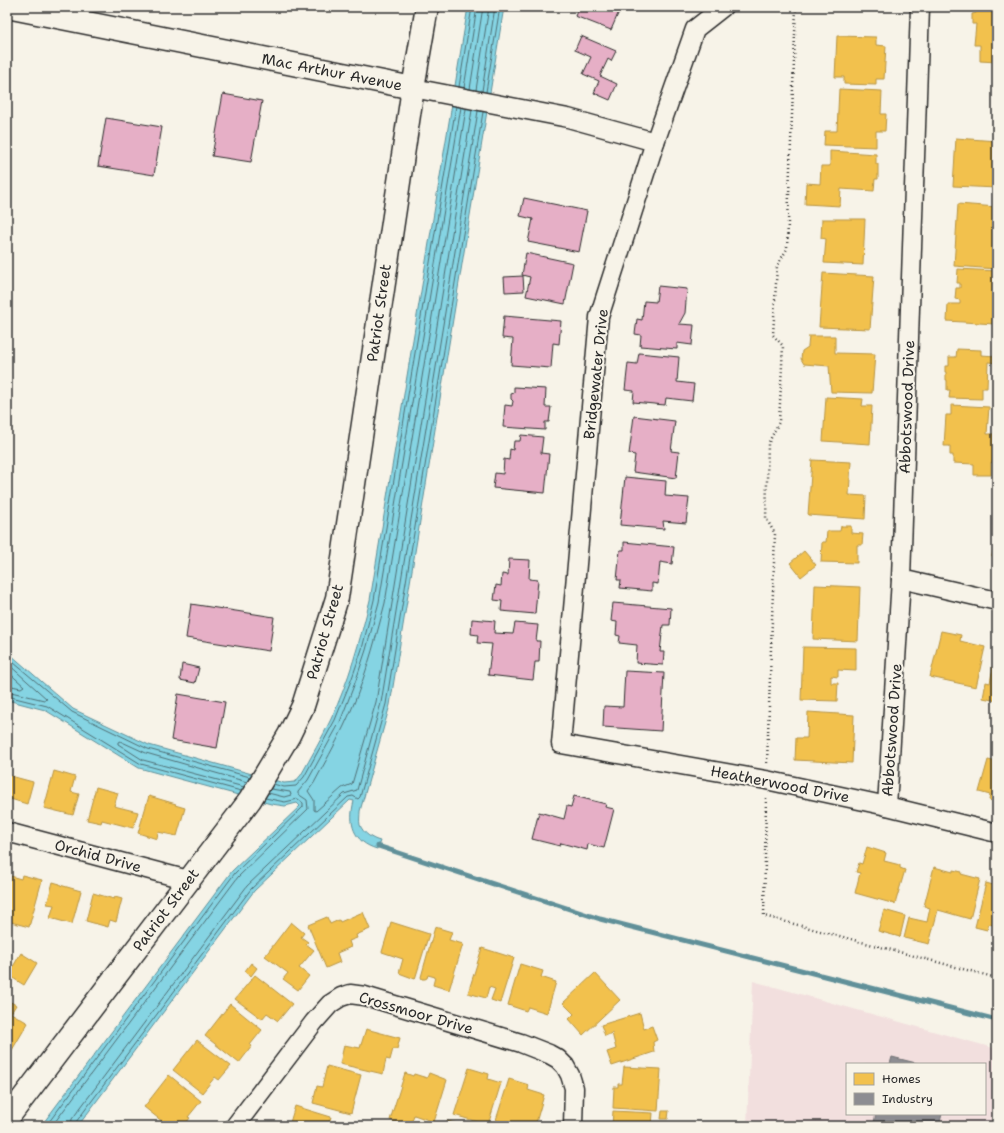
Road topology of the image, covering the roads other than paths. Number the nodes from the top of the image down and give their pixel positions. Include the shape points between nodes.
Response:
1 (7, 7) edge
2 (428, 7) edge
3 (723, 7) edge
4 (920, 7) edge
5 (413, 88) junction
6 (655, 142) junction
7 (901, 579) junction
8 (997, 601) edge
9 (561, 744) joint
10 (887, 806) junction
11 (7, 832) edge
12 (997, 833) edge
13 (188, 880) junction
14 (8, 1115) edge
15 (235, 1126) edge
16 (573, 1126) edge

1 - 5 main road, Mac Arthur Avenue
2 - 5 main road, Patriot Street
3 - 6 street, Bridgewater Drive via 695,29
4 - 7 street, Abbotswood Drive
5 - 6 street, Mac Arthur Avenue via 568,118
5 - 13 main road, Patriot Street via 338,598 303,706 288,735 250,800
6 - 9 street, Bridgewater Drive via 599,317
7 - 8 street
7 - 10 street, Abbotswood Drive
9 - 10 street, Heatherwood Drive via 766,780
10 - 12 street, Heatherwood Drive
11 - 13 street, Orchid Drive
13 - 14 main road, Patriot Street
15 - 16 street, Crossmoor Drive via 314,1022 330,1004 350,994 365,996 514,1040 558,1059 570,1075 574,1088

